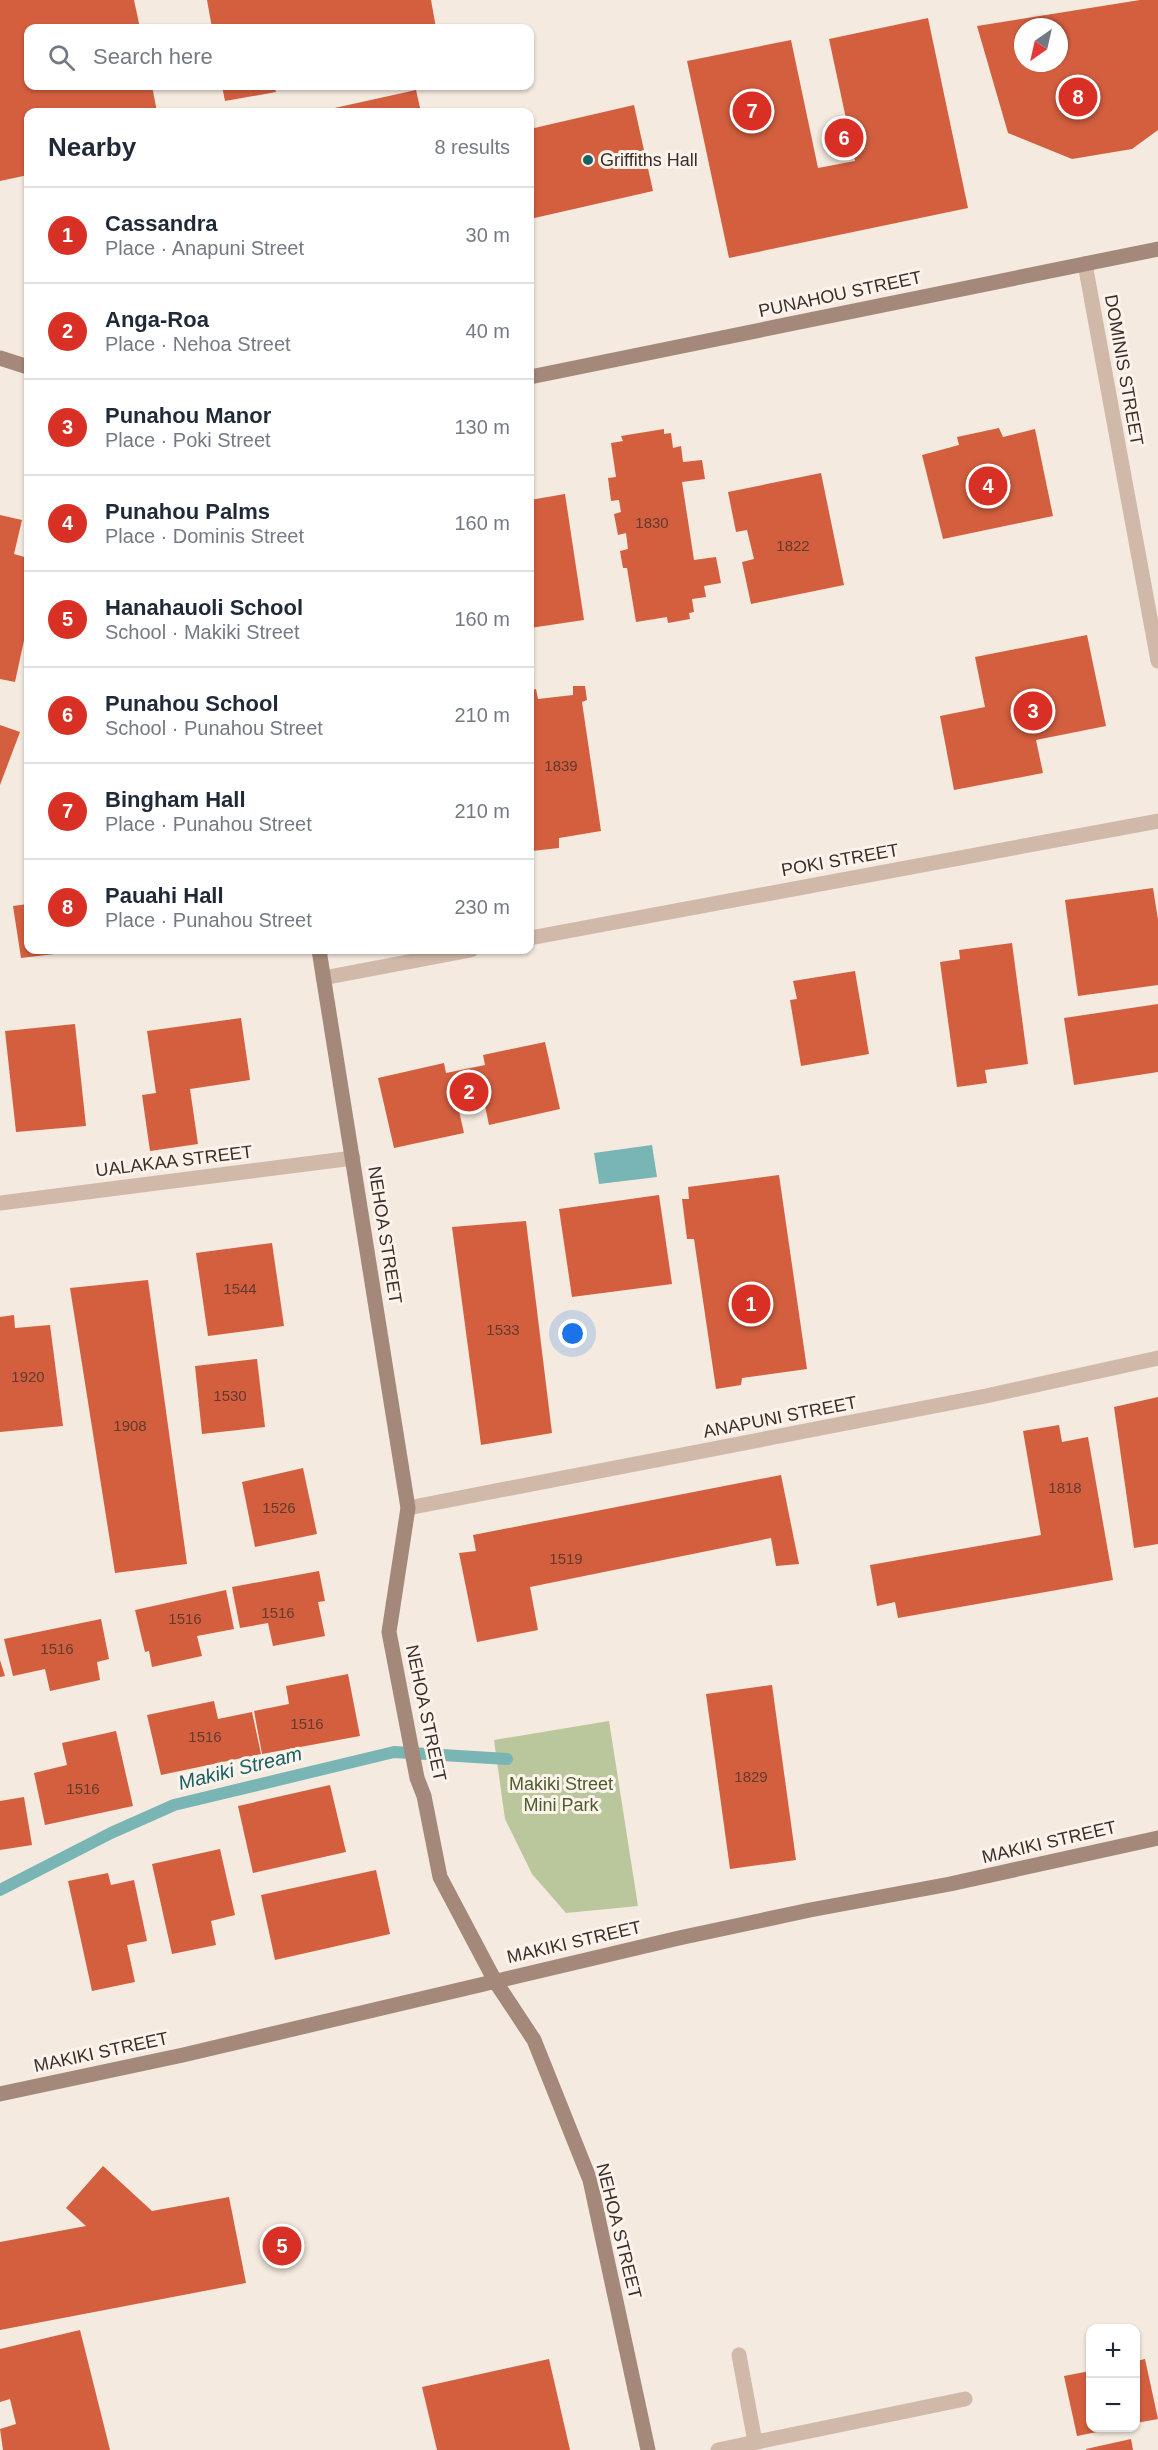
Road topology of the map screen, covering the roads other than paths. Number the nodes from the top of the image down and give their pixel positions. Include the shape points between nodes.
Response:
1 (1158, 249) edge
2 (1085, 264) junction
3 (0, 358) edge
4 (24, 366) edge
5 (534, 376) edge
6 (1158, 661) edge
7 (1158, 821) edge
8 (534, 937) edge
9 (320, 954) edge
10 (450, 954) edge
11 (323, 978) junction
12 (353, 1158) junction
13 (0, 1203) edge
14 (1158, 1358) edge
15 (408, 1508) junction
16 (1158, 1838) edge
17 (495, 1980) junction
18 (0, 2094) edge
19 (739, 2355) dead end
20 (965, 2399) dead end
21 (755, 2442) junction
22 (648, 2450) edge
23 (718, 2450) edge

1 - 2 street, PUNAHOU STREET
2 - 5 street, PUNAHOU STREET
2 - 6 street, DOMINIS STREET
3 - 4 street
7 - 8 street, POKI STREET
9 - 11 street, NEHOA STREET
10 - 11 street
11 - 12 street, NEHOA STREET
12 - 13 street, UALAKAA STREET
12 - 15 street, NEHOA STREET
14 - 15 street, ANAPUNI STREET via 854,1422
15 - 17 street, NEHOA STREET via 389,1632 405,1722 440,1877
16 - 17 street, MAKIKI STREET
17 - 18 street, MAKIKI STREET via 183,2055
17 - 22 street, NEHOA STREET via 534,2040 590,2180
19 - 21 street
20 - 21 street
21 - 23 street

